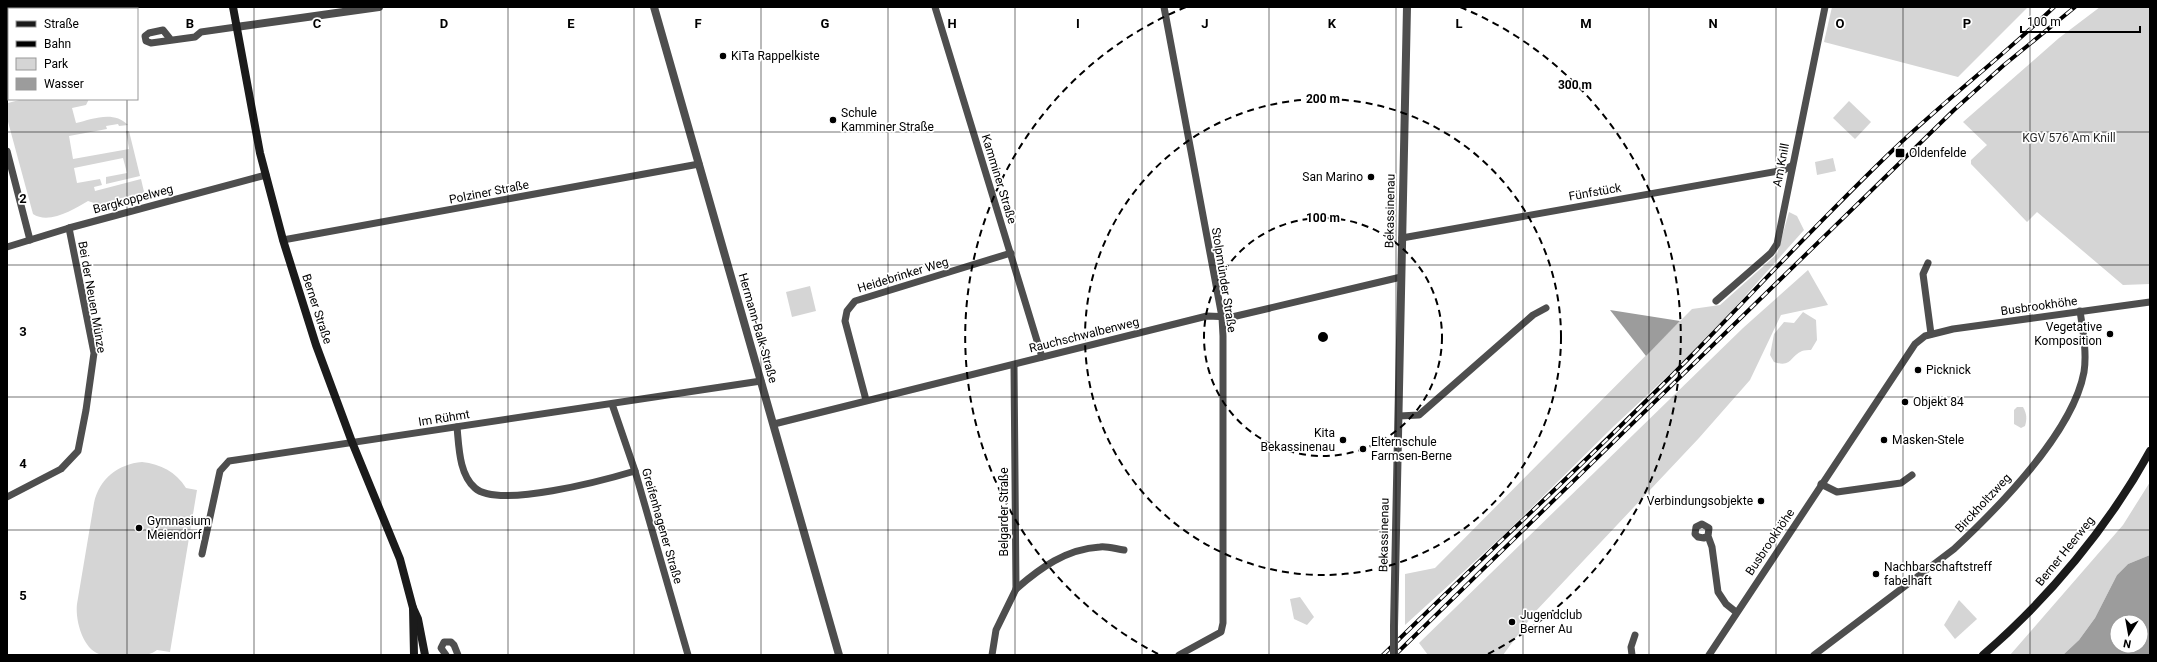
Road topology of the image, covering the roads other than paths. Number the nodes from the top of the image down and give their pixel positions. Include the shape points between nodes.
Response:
1 (233, 7) edge
2 (379, 7) edge
3 (654, 7) edge
4 (935, 7) edge
5 (1164, 7) edge
6 (1407, 7) edge
7 (1825, 7) edge
8 (236, 27) junction
9 (171, 40) dead end
10 (7, 151) edge
11 (699, 164) junction
12 (1791, 166) junction
13 (266, 175) junction
14 (69, 228) junction
15 (1402, 238) junction
16 (30, 240) junction
17 (283, 240) junction
18 (7, 247) edge
19 (1011, 254) junction
20 (1928, 263) dead end
21 (1401, 277) junction
22 (1716, 301) dead end
23 (2150, 302) edge
24 (1546, 308) dead end
25 (2080, 311) junction
26 (1222, 317) junction
27 (1932, 334) junction
28 (1042, 357) junction
29 (1014, 365) junction
30 (761, 381) junction
31 (866, 400) junction
32 (612, 404) junction
33 (1399, 416) junction
34 (774, 424) junction
35 (457, 427) junction
36 (352, 442) junction
37 (2150, 451) edge
38 (635, 471) junction
39 (1912, 475) dead end
40 (1821, 484) junction
41 (7, 497) edge
42 (1708, 536) dead end
43 (1124, 550) dead end
44 (202, 554) dead end
45 (1016, 589) junction
46 (413, 608) junction
47 (1736, 612) junction
48 (1635, 635) dead end
49 (424, 653) edge
50 (414, 654) edge
51 (446, 655) edge
52 (458, 655) edge
53 (688, 655) edge
54 (839, 655) edge
55 (992, 655) edge
56 (1179, 655) edge
57 (1394, 655) edge
58 (1632, 655) edge
59 (1709, 655) edge
60 (1814, 655) edge
61 (1983, 655) edge

1 - 8 main road, Berner Straße
2 - 8 street
3 - 11 street, Hermann-Balk-Straße
4 - 19 street, Kamminer Straße
5 - 26 street, Stolpmünder Straße
6 - 15 street, Bekassinenau
7 - 12 street, Am Knill
8 - 9 street
8 - 13 main road, Berner Straße
10 - 16 street
11 - 17 street, Polziner Straße
11 - 30 street, Hermann-Balk-Straße
12 - 15 street, Fünfstück via 1784,170
12 - 22 street, Am Knill via 1774,250
13 - 14 street, Bargkoppelweg
13 - 17 main road, Berner Straße
14 - 16 street, Bargkoppelweg
14 - 41 street, Bei der Neuen Münze via 94,353 78,451 61,469
15 - 21 street, Bekassinenau
16 - 18 street, Bargkoppelweg
17 - 36 main road, Berner Straße via 316,345
19 - 28 street, Kamminer Straße
19 - 31 street, Heidebrinker Weg via 855,301 847,311 845,321
20 - 27 street via 1923,274
21 - 26 street, Rauchschwalbenweg via 1232,317
21 - 33 street, Bekassinenau
23 - 25 street, Busbrookhöhe
24 - 33 street via 1533,315 1418,416
25 - 27 street, Busbrookhöhe
25 - 60 street, Birckholtzweg via 2085,358 2080,386 2073,408 2040,456 1954,549
26 - 28 street, Rauchschwalbenweg via 1207,316
26 - 56 street, Stolpmünder Straße via 1223,623 1221,632
27 - 40 street, Busbrookhöhe via 1915,344
28 - 29 street, Rauchschwalbenweg
29 - 31 street, Rauchschwalbenweg
29 - 45 street, Belgarder Straße
30 - 32 street, Im Rühmt
30 - 34 street, Hermann-Balk-Straße
31 - 34 street, Rauchschwalbenweg
32 - 35 street, Im Rühmt
32 - 38 street, Greifenhagener Straße
33 - 57 street, Bekassinenau, bridge
34 - 54 street, Hermann-Balk-Straße
35 - 36 street, Im Rühmt
35 - 38 street via 464,472 474,487 481,492 499,497 589,485
36 - 44 street, Im Rühmt via 230,461 220,471
36 - 46 main road, Berner Straße via 392,538
37 - 61 main road, Berner Heerweg via 2128,488 2077,557 2005,636
38 - 53 street, Greifenhagener Straße
39 - 40 street via 1901,483 1836,492
40 - 47 street, Busbrookhöhe
42 - 47 street via 1712,547 1718,592 1726,604
43 - 45 street via 1101,547 1072,552 1048,563
45 - 55 street, Belgarder Straße via 996,630
46 - 49 main road, Berner Straße via 418,619
46 - 50 main road, Berner Straße
47 - 59 street, Busbrookhöhe
48 - 58 street via 1631,647
51 - 52 street via 441,648 447,641 454,645

